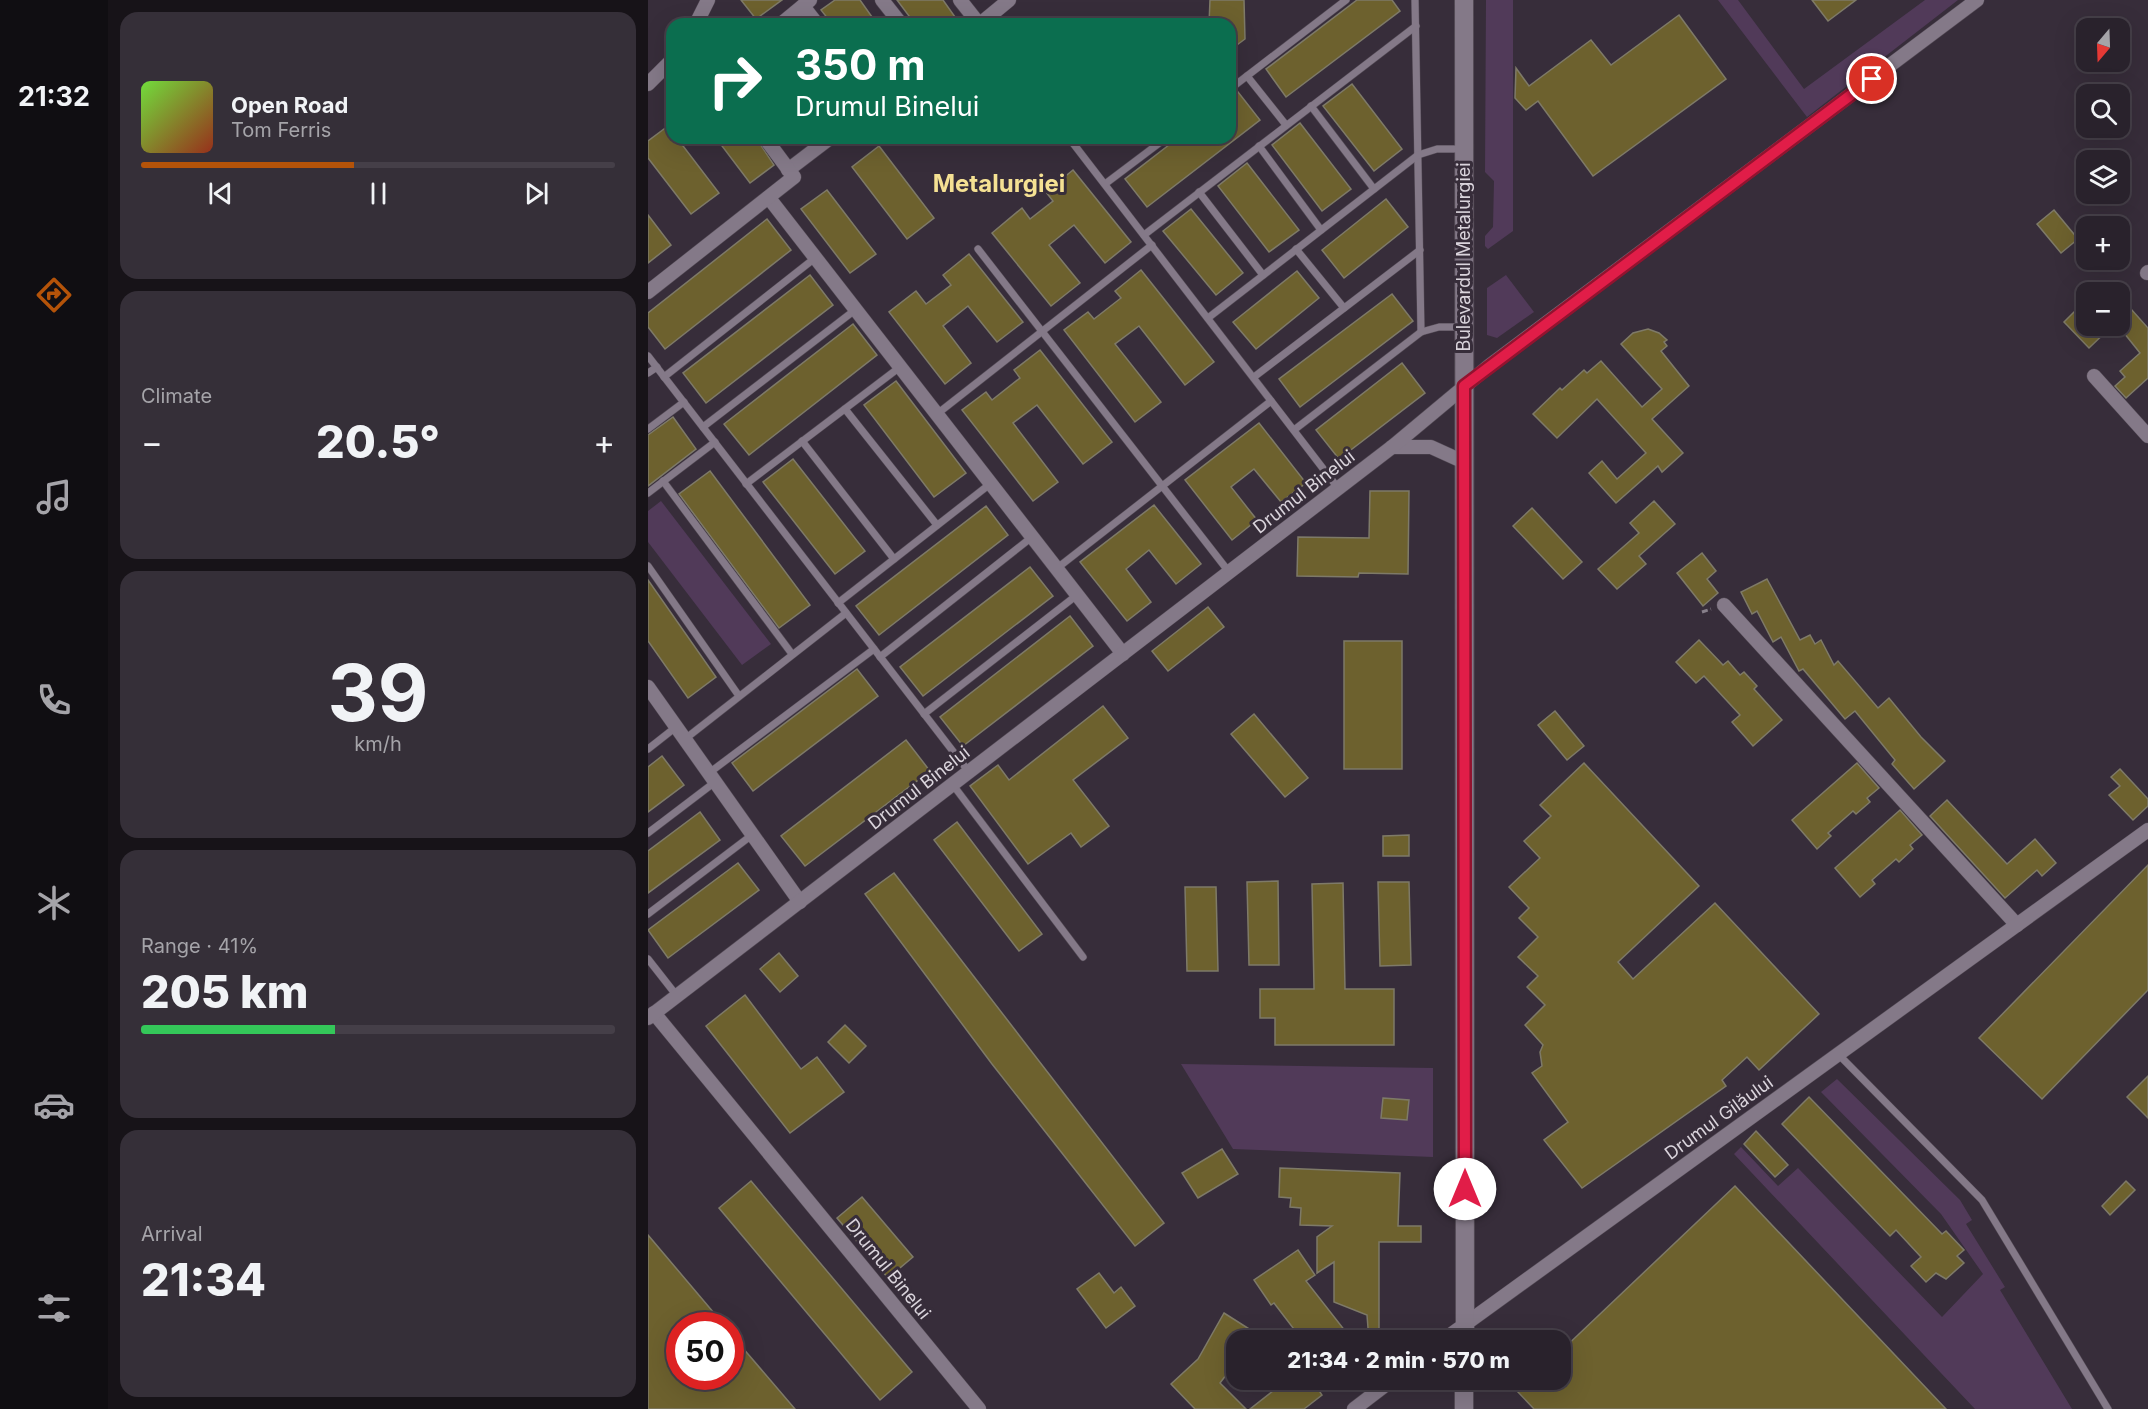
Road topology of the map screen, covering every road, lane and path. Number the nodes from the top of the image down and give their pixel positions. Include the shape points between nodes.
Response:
1 (882, 0) edge
2 (960, 0) edge
3 (1009, 0) edge
4 (1346, 0) edge
5 (1415, 0) edge
6 (1464, 0) edge
7 (1977, 0) edge
8 (707, 1) edge
9 (807, 3) edge
10 (699, 18) edge
11 (788, 18) edge
12 (814, 18) edge
13 (896, 18) edge
14 (974, 18) edge
15 (986, 18) edge
16 (1416, 26) junction
17 (666, 66) edge
18 (1247, 76) junction
19 (648, 84) edge
20 (1236, 84) edge
21 (1311, 106) junction
22 (1286, 125) junction
23 (770, 144) edge
24 (822, 144) edge
25 (1074, 144) edge
26 (1158, 144) edge
27 (1259, 146) junction
28 (1464, 149) junction
29 (1418, 155) junction
30 (789, 170) junction
31 (1105, 184) junction
32 (1374, 189) junction
33 (1199, 192) junction
34 (769, 198) junction
35 (1321, 230) junction
36 (1144, 235) junction
37 (1152, 245) junction
38 (978, 249) dead end
39 (1296, 249) junction
40 (1420, 250) junction
41 (815, 258) junction
42 (1263, 275) junction
43 (648, 292) edge
44 (1344, 308) junction
45 (855, 310) junction
46 (1208, 318) junction
47 (1464, 327) junction
48 (1042, 331) junction
49 (1421, 332) junction
50 (648, 356) edge
51 (657, 367) junction
52 (900, 367) junction
53 (648, 373) edge
54 (2094, 376) dead end
55 (664, 377) junction
56 (1254, 377) junction
57 (1464, 386) junction
58 (1271, 400) junction
59 (684, 402) junction
60 (845, 409) junction
61 (937, 414) junction
62 (702, 427) junction
63 (648, 429) edge
64 (1294, 430) junction
65 (2148, 436) edge
66 (802, 441) junction
67 (715, 442) junction
68 (1392, 447) junction
69 (1464, 462) junction
70 (663, 481) junction
71 (746, 484) junction
72 (990, 484) junction
73 (1162, 486) junction
74 (1339, 488) junction
75 (648, 493) edge
76 (937, 525) junction
77 (1032, 537) junction
78 (894, 559) junction
79 (648, 566) edge
80 (1056, 568) junction
81 (1229, 572) junction
82 (1077, 595) junction
83 (838, 603) junction
84 (1724, 605) dead end
85 (846, 613) junction
86 (874, 649) junction
87 (792, 654) junction
88 (1123, 654) junction
89 (880, 657) junction
90 (648, 687) edge
91 (739, 696) junction
92 (924, 714) junction
93 (676, 727) junction
94 (685, 739) junction
95 (648, 749) edge
96 (969, 772) junction
97 (712, 777) junction
98 (953, 785) junction
99 (2148, 830) edge
100 (648, 833) edge
101 (752, 835) junction
102 (800, 902) junction
103 (648, 914) edge
104 (2017, 925) junction
105 (1083, 957) dead end
106 (648, 958) edge
107 (677, 996) junction
108 (651, 1016) edge
109 (1838, 1054) junction
110 (1465, 1330) edge
111 (1468, 1330) edge
112 (1379, 1390) edge
113 (1464, 1390) edge
114 (979, 1409) edge
115 (1354, 1409) edge
116 (1464, 1409) edge
117 (2108, 1409) edge

1 - 13 street
2 - 14 street
3 - 15 street
4 - 18 lane
5 - 16 lane
6 - 28 main road, Bulevardul Metalurgiei
7 - 57 street, Drumul Binelui
8 - 10 street
9 - 11 street
9 - 12 street
16 - 21 lane
16 - 29 lane
17 - 19 street
18 - 20 lane
18 - 22 lane
21 - 22 lane
21 - 32 lane
22 - 27 lane
23 - 30 street
24 - 30 street
25 - 31 lane
26 - 31 lane
27 - 33 lane
27 - 35 lane
28 - 29 lane via 1437,149
28 - 47 main road, Bulevardul Metalurgiei
29 - 32 lane
29 - 40 lane
30 - 34 street via 794,177
31 - 36 lane
32 - 35 lane
33 - 36 lane
33 - 42 lane
34 - 41 street
34 - 43 street
35 - 39 lane
36 - 37 lane
37 - 46 lane
37 - 48 lane
38 - 48 lane
39 - 42 lane
39 - 44 lane
40 - 44 lane
40 - 49 lane
41 - 45 street
41 - 55 lane
42 - 46 lane
44 - 56 lane
45 - 52 street
45 - 62 lane
46 - 56 lane
47 - 49 lane
47 - 57 main road, Bulevardul Metalurgiei
48 - 61 lane
48 - 73 lane
49 - 64 lane
50 - 51 lane
51 - 53 lane
51 - 55 lane
52 - 60 lane
52 - 61 street
54 - 65 street
55 - 59 lane
56 - 58 lane
57 - 68 street, Drumul Binelui
57 - 69 main road, Bulevardul Metalurgiei
58 - 64 lane
58 - 73 lane
59 - 62 lane
59 - 63 lane
60 - 66 lane
60 - 76 lane
61 - 72 street
62 - 67 lane
64 - 74 lane
66 - 71 lane
66 - 78 lane
67 - 70 lane
67 - 71 lane
68 - 69 street via 1431,447
68 - 74 street, Drumul Binelui
69 - 110 main road, Bulevardul Metalurgiei
70 - 75 lane
70 - 87 lane
71 - 83 lane
72 - 76 lane
72 - 77 street
73 - 80 lane
73 - 81 lane
74 - 81 street, Drumul Binelui
76 - 78 lane
77 - 80 street
77 - 89 lane
78 - 83 lane
79 - 91 lane
80 - 82 street
81 - 88 street, Drumul Binelui
82 - 88 street
82 - 92 lane
83 - 85 lane
84 - 104 street
85 - 86 lane
85 - 87 lane
86 - 89 lane
86 - 97 lane
87 - 91 lane
88 - 96 street, Drumul Binelui
89 - 92 lane
90 - 93 street
91 - 94 lane
92 - 96 lane
93 - 94 street
93 - 95 lane
94 - 97 street
96 - 98 street, Drumul Binelui
97 - 100 lane
97 - 101 street
98 - 102 street, Drumul Binelui
98 - 105 lane
99 - 104 street, Drumul Gilăului
101 - 102 street
101 - 103 lane
102 - 107 street, Drumul Binelui
104 - 109 street, Drumul Gilăului
106 - 107 lane
107 - 108 street, Drumul Binelui
108 - 114 street, Drumul Binelui
109 - 111 street, Drumul Gilăului
109 - 117 lane via 1982,1200
112 - 115 street
113 - 116 main road

